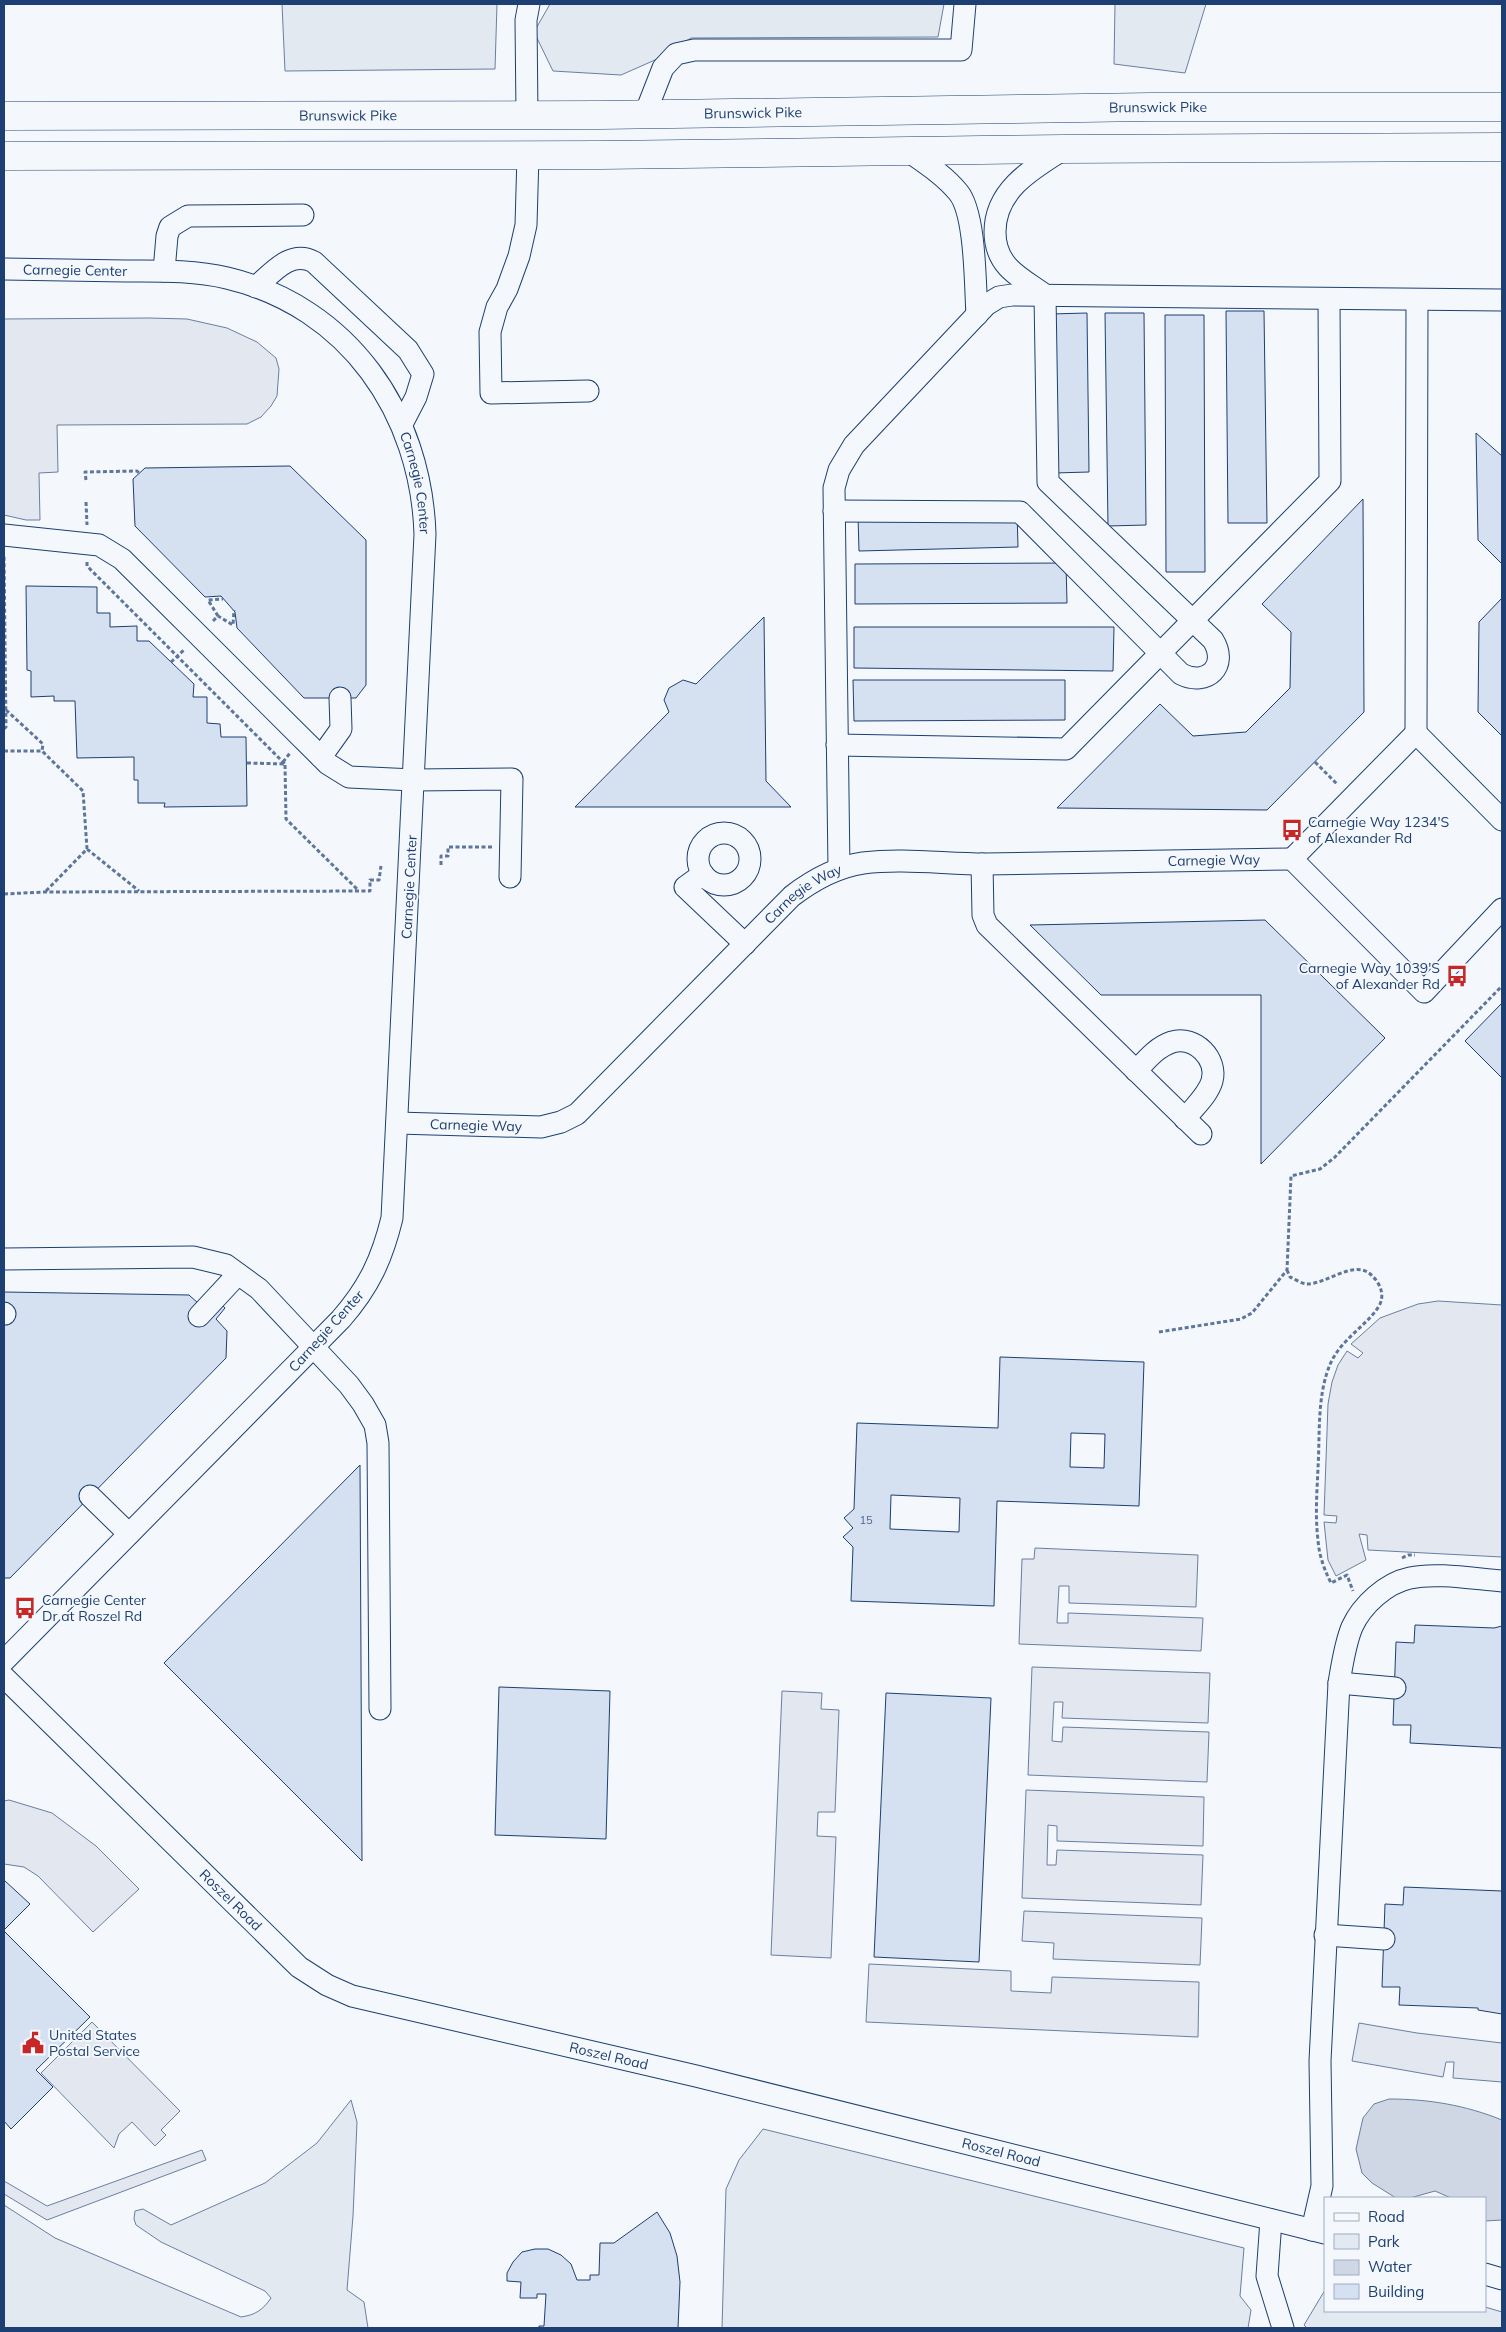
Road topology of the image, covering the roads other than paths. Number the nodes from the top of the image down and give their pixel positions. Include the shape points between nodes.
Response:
1 (529, 4) edge
2 (965, 4) edge
3 (1502, 107) edge
4 (645, 114) junction
5 (527, 115) junction
6 (4, 116) edge
7 (1502, 147) edge
8 (1064, 148) junction
9 (908, 151) junction
10 (528, 155) junction
11 (4, 156) edge
12 (303, 215) dead end
13 (4, 269) edge
14 (164, 271) junction
15 (256, 288) junction
16 (1045, 295) junction
17 (1329, 299) junction
18 (1417, 300) junction
19 (1502, 300) edge
20 (977, 315) junction
21 (588, 391) dead end
22 (402, 424) junction
23 (834, 511) junction
24 (4, 535) edge
25 (1192, 621) junction
26 (1160, 653) junction
27 (340, 698) dead end
28 (1416, 733) junction
29 (838, 745) junction
30 (321, 757) junction
31 (414, 780) junction
32 (1502, 820) edge
33 (1292, 859) junction
34 (982, 864) junction
35 (839, 869) junction
36 (703, 874) dead end
37 (510, 877) dead end
38 (1502, 910) edge
39 (745, 944) junction
40 (1136, 1070) junction
41 (1185, 1118) junction
42 (397, 1123) junction
43 (1201, 1134) dead end
44 (4, 1259) edge
45 (238, 1274) junction
46 (199, 1316) dead end
47 (313, 1349) junction
48 (90, 1496) dead end
49 (129, 1534) junction
50 (1502, 1580) edge
51 (4, 1661) edge
52 (4, 1677) edge
53 (1339, 1683) junction
54 (1395, 1688) dead end
55 (380, 1709) dead end
56 (1325, 1935) junction
57 (1384, 1939) dead end
58 (1271, 2220) junction
59 (1318, 2232) edge
60 (1486, 2274) edge
61 (1502, 2279) edge
62 (1282, 2328) edge

1 - 5 street via 526,20
2 - 4 street via 961,50 694,50 676,54 663,68
3 - 4 highway, Brunswick Pike via 1150,107
4 - 5 highway, Brunswick Pike
5 - 6 highway, Brunswick Pike
7 - 8 highway
8 - 9 highway
8 - 16 street via 1028,172 1007,193 996,218 996,246 1008,267
9 - 10 highway
9 - 20 street via 960,193 970,220
10 - 11 highway
10 - 21 street via 526,225 519,256 490,332 491,393
12 - 14 street via 188,216 170,227
13 - 14 street, Carnegie Center
14 - 15 street, Carnegie Center via 187,271 227,278
15 - 22 street, Carnegie Center via 298,307 355,352 378,380
15 - 22 street via 284,263 299,257 314,262 408,350 420,366 422,383
16 - 17 street
16 - 20 street via 998,297
16 - 25 street via 1048,482
17 - 18 street
17 - 25 street via 1330,481
18 - 19 street
18 - 28 street
20 - 23 street via 854,445 839,470 834,488
22 - 31 street, Carnegie Center via 419,475 425,534
23 - 26 street via 1020,512
23 - 29 street
24 - 30 street via 99,545 122,559
25 - 26 street
25 - 26 street via 1218,649 1219,660 1214,669 1204,677 1192,679 1181,674
26 - 29 street via 1066,748
27 - 30 street via 341,729
28 - 32 street
28 - 33 street
29 - 35 street
30 - 31 street via 349,776
31 - 37 street via 512,779
31 - 42 street, Carnegie Center
33 - 34 street, Carnegie Way
33 - 38 street via 1424,992
34 - 35 street, Carnegie Way via 892,862 864,863
34 - 40 street via 983,915 988,925
35 - 39 street, Carnegie Way via 812,881 792,896
36 - 39 street via 685,887
39 - 42 street, Carnegie Way via 577,1114 541,1127
40 - 41 street
40 - 41 street via 1158,1049 1174,1041 1190,1042 1205,1052 1214,1067 1212,1082
41 - 43 street
42 - 47 street, Carnegie Center via 392,1218 384,1249 372,1278 354,1304
44 - 45 street via 193,1257 226,1265
45 - 46 street
45 - 47 street via 259,1288
47 - 49 street, Carnegie Center
47 - 55 street via 349,1384 375,1425 378,1443
48 - 49 street
49 - 51 street, Carnegie Center
50 - 53 street via 1422,1577 1392,1586 1369,1603 1357,1619 1346,1647
52 - 58 street, Roszel Road via 299,1967 352,1996 696,2076
53 - 54 street
53 - 56 street
56 - 57 street
56 - 59 street via 1320,2061 1323,2178
58 - 59 street, Roszel Road
58 - 62 street via 1268,2276
60 - 61 street

